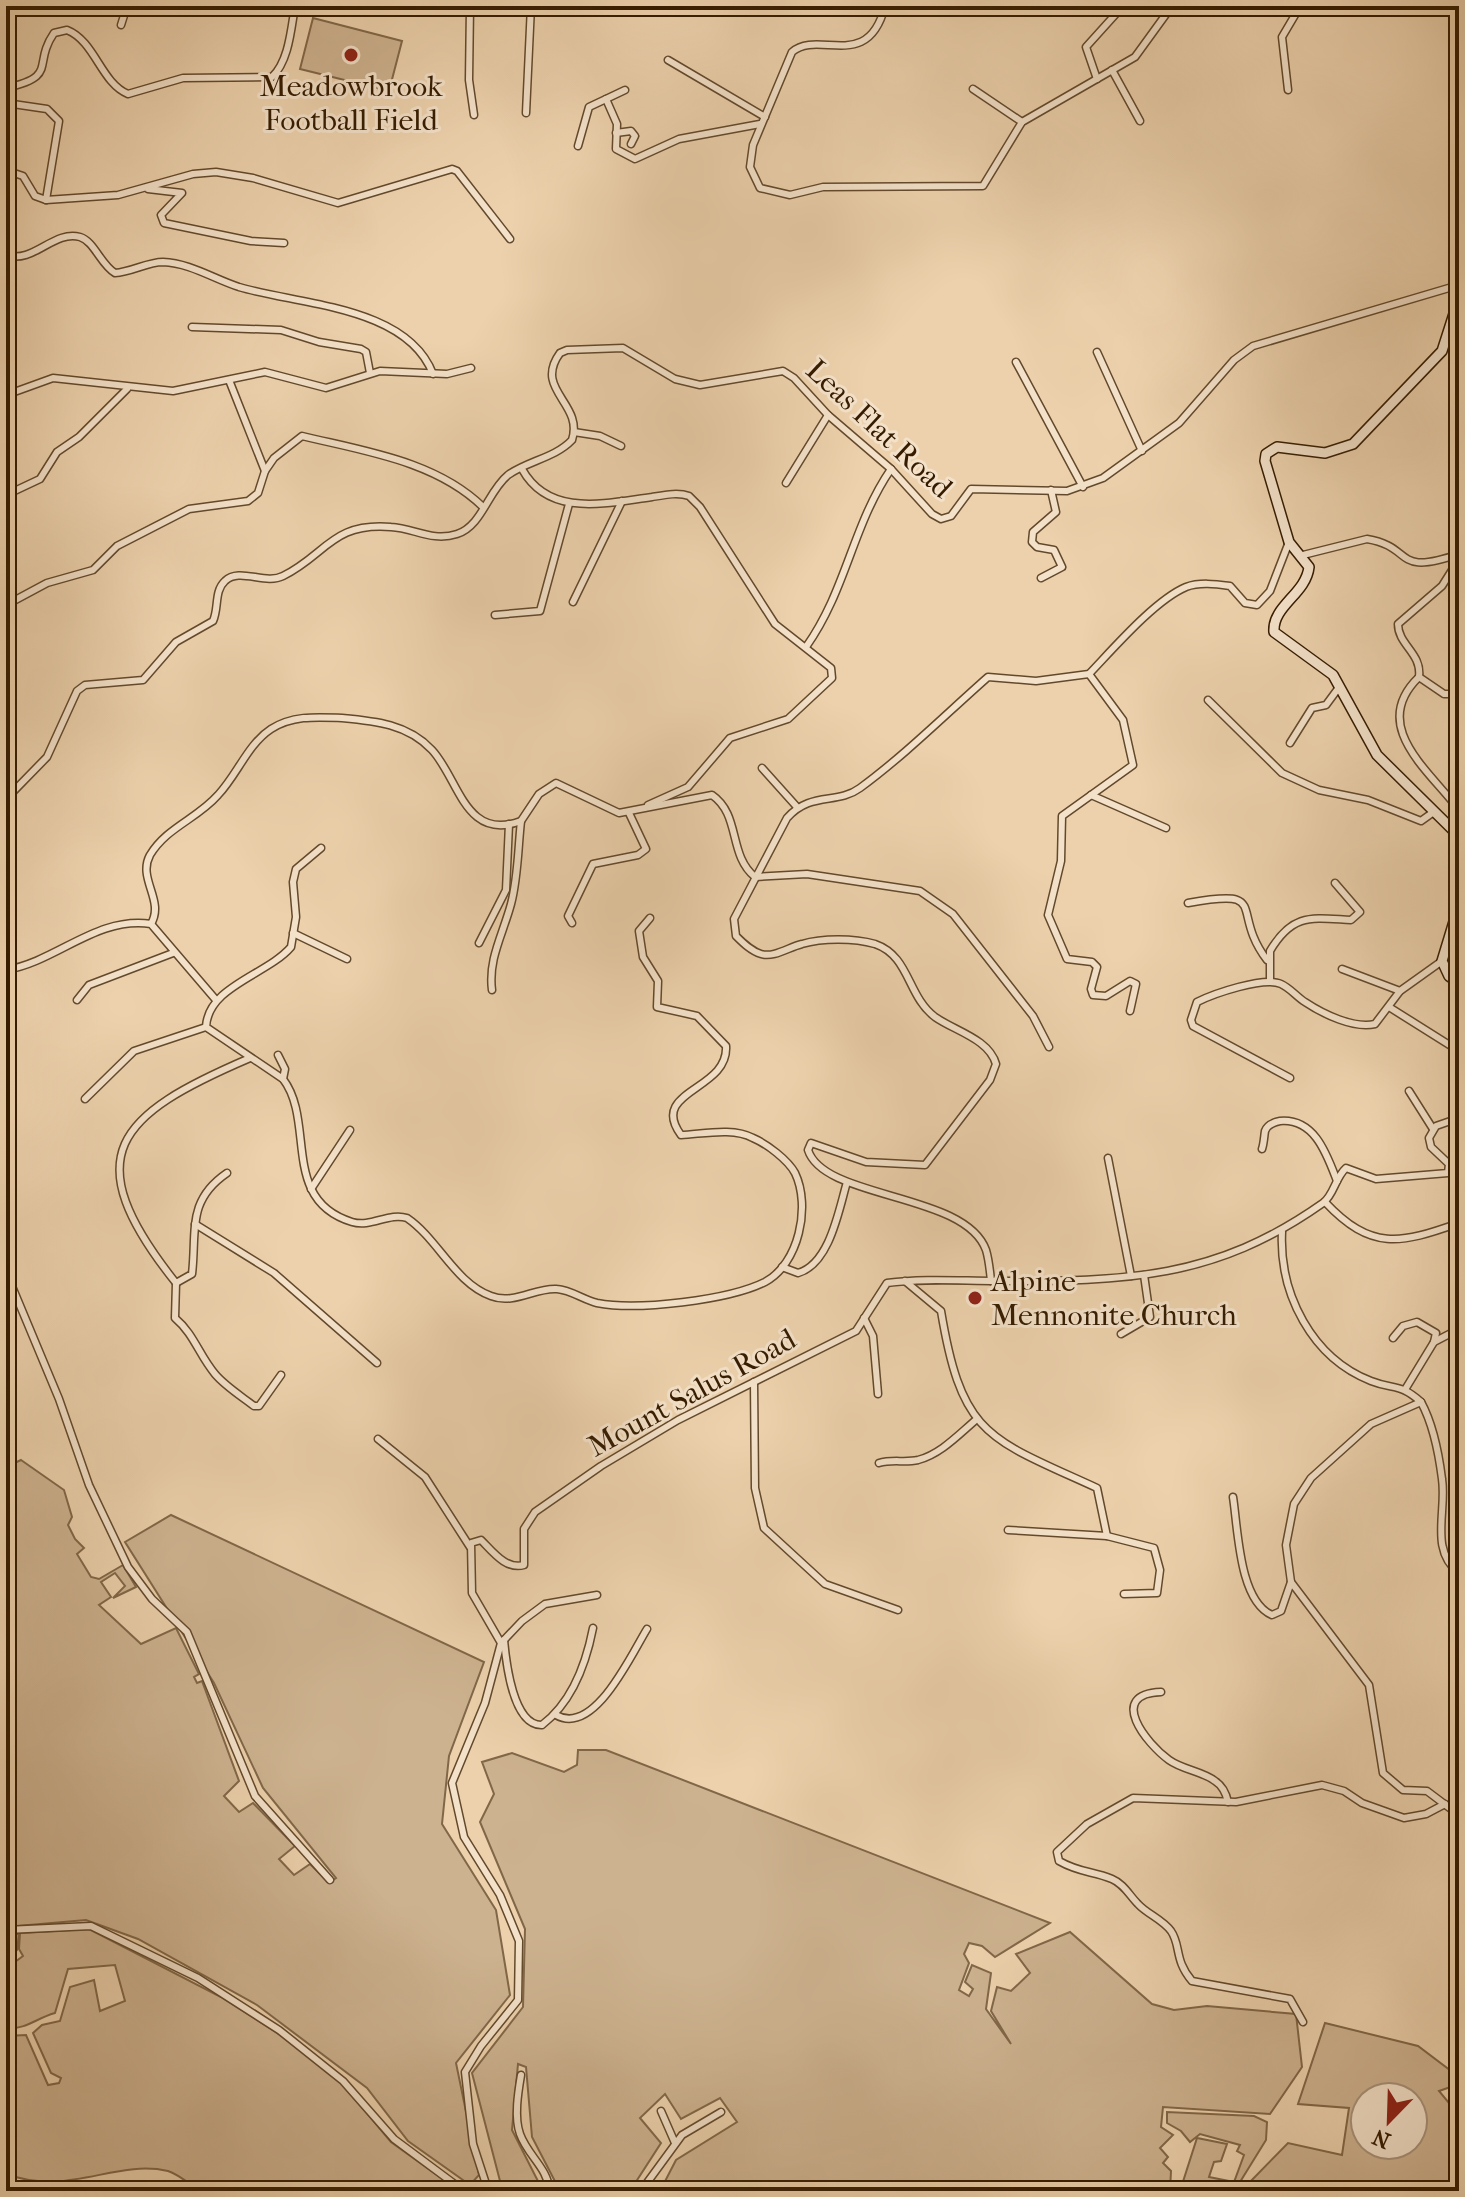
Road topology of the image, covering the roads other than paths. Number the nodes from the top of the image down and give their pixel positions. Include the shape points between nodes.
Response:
1 (127, 6) edge
2 (295, 6) edge
3 (470, 6) edge
4 (531, 6) edge
5 (884, 6) edge
6 (1123, 6) edge
7 (1172, 6) edge
8 (1295, 6) edge
9 (121, 25) dead end
10 (668, 60) dead end
11 (1112, 70) junction
12 (1097, 79) junction
13 (6, 88) edge
14 (973, 89) dead end
15 (625, 90) dead end
16 (1288, 90) dead end
17 (606, 99) junction
18 (6, 103) edge
19 (526, 113) dead end
20 (474, 115) dead end
21 (763, 120) junction
22 (1140, 121) dead end
23 (1022, 122) junction
24 (616, 133) junction
25 (631, 144) dead end
26 (578, 146) dead end
27 (6, 175) edge
28 (140, 189) junction
29 (46, 200) junction
30 (510, 239) dead end
31 (284, 243) dead end
32 (6, 255) edge
33 (1459, 285) edge
34 (1459, 298) edge
35 (192, 327) dead end
36 (1097, 352) dead end
37 (1016, 362) dead end
38 (471, 368) dead end
39 (370, 373) junction
40 (433, 374) junction
41 (229, 380) junction
42 (127, 389) junction
43 (6, 395) edge
44 (828, 415) junction
45 (574, 432) junction
46 (621, 446) dead end
47 (1142, 451) junction
48 (522, 469) junction
49 (891, 469) junction
50 (265, 471) junction
51 (786, 483) dead end
52 (1083, 487) junction
53 (1051, 490) junction
54 (6, 495) edge
55 (622, 501) junction
56 (569, 504) junction
57 (483, 507) junction
58 (1289, 542) junction
59 (1303, 555) junction
60 (1459, 557) edge
61 (1041, 578) dead end
62 (573, 602) dead end
63 (6, 605) edge
64 (495, 615) dead end
65 (806, 647) junction
66 (1089, 674) junction
67 (1419, 677) junction
68 (1340, 686) junction
69 (1459, 694) edge
70 (1208, 700) dead end
71 (1290, 743) dead end
72 (762, 768) dead end
73 (1091, 795) junction
74 (6, 799) edge
75 (797, 807) junction
76 (642, 808) junction
77 (1459, 810) edge
78 (1435, 811) junction
79 (629, 813) junction
80 (521, 821) junction
81 (509, 824) junction
82 (1166, 828) dead end
83 (1459, 836) edge
84 (321, 848) dead end
85 (755, 877) junction
86 (1335, 883) dead end
87 (1188, 903) dead end
88 (1459, 905) edge
89 (650, 918) dead end
90 (572, 923) dead end
91 (151, 924) junction
92 (293, 933) junction
93 (479, 943) dead end
94 (173, 953) junction
95 (347, 959) dead end
96 (1267, 960) junction
97 (1442, 961) junction
98 (1342, 969) dead end
99 (6, 970) edge
100 (1270, 981) junction
101 (1459, 983) edge
102 (492, 990) dead end
103 (1400, 991) junction
104 (77, 1000) dead end
105 (216, 1000) junction
106 (1389, 1007) junction
107 (1130, 1011) dead end
108 (206, 1027) junction
109 (1049, 1047) dead end
110 (1459, 1051) edge
111 (278, 1055) dead end
112 (250, 1057) junction
113 (1290, 1078) dead end
114 (283, 1079) junction
115 (1409, 1091) dead end
116 (85, 1099) dead end
117 (1459, 1118) edge
118 (1433, 1129) junction
119 (350, 1130) dead end
120 (1262, 1149) dead end
121 (1108, 1158) dead end
122 (227, 1173) dead end
123 (1337, 1181) junction
124 (847, 1182) junction
125 (311, 1189) junction
126 (1325, 1202) junction
127 (1459, 1223) edge
128 (195, 1224) junction
129 (1282, 1232) junction
130 (782, 1267) junction
131 (6, 1272) edge
132 (1144, 1275) junction
133 (1131, 1276) junction
134 (905, 1281) junction
135 (991, 1281) junction
136 (176, 1283) junction
137 (864, 1318) junction
138 (1459, 1329) edge
139 (1121, 1334) dead end
140 (1393, 1338) dead end
141 (1434, 1342) junction
142 (377, 1363) dead end
143 (281, 1375) dead end
144 (754, 1382) junction
145 (1406, 1388) junction
146 (878, 1394) dead end
147 (1421, 1402) junction
148 (977, 1419) junction
149 (378, 1439) dead end
150 (879, 1463) dead end
151 (1233, 1497) dead end
152 (1008, 1530) dead end
153 (1107, 1536) junction
154 (470, 1547) junction
155 (1459, 1573) edge
156 (1291, 1582) junction
157 (1124, 1594) dead end
158 (597, 1595) dead end
159 (898, 1610) dead end
160 (593, 1628) dead end
161 (647, 1629) dead end
162 (503, 1642) junction
163 (1161, 1692) dead end
164 (556, 1715) junction
165 (1228, 1802) junction
166 (1445, 1804) junction
167 (1459, 1815) edge
168 (330, 1880) dead end
169 (6, 1930) edge
170 (1303, 2022) dead end
171 (521, 2075) dead end
172 (661, 2111) dead end
173 (721, 2112) dead end
174 (675, 2143) junction
175 (485, 2189) edge
176 (464, 2191) edge
177 (499, 2191) edge
178 (550, 2191) edge
179 (641, 2191) edge

1 - 9 street
2 - 13 street via 281,64 272,77 183,78 128,94 67,30 50,39 42,72 34,80
3 - 20 street
4 - 19 street
5 - 21 street via 874,31 863,40 832,48 804,45 792,52
6 - 12 street via 1086,47
7 - 11 street via 1140,53
8 - 16 street via 1282,37
10 - 21 street
11 - 12 street
11 - 22 street
12 - 23 street
14 - 23 street
15 - 17 street
17 - 24 street
17 - 26 street via 589,107
18 - 29 street via 47,109 59,121
21 - 23 street via 750,167 755,182 765,192 790,195 823,187 976,189 997,167
21 - 24 street via 679,139 641,159 616,149
24 - 25 street via 631,131
27 - 29 street via 23,176 35,196
28 - 29 street
28 - 30 street via 193,174 232,173 338,203 452,169
28 - 31 street via 182,193 161,215 164,223
32 - 40 street via 21,258 77,236 115,273 172,263 237,286 356,313 413,342
33 - 47 street, Leas Flat Road via 1253,346 1179,423
34 - 58 main road via 1442,351 1353,444 1325,453 1277,447 1266,454
35 - 39 street via 281,330 361,349
36 - 47 street
37 - 52 street
38 - 40 street
39 - 40 street
39 - 41 street via 326,388 265,372
41 - 42 street via 173,391
41 - 50 street
42 - 43 street via 53,378
42 - 54 street via 57,452 40,479
44 - 45 street, Leas Flat Road via 783,371 715,384 675,379 623,348 560,353 550,372
44 - 49 street, Leas Flat Road
44 - 51 street
45 - 46 street
45 - 48 street via 566,446
47 - 52 street, Leas Flat Road
48 - 56 street via 542,494
48 - 57 street via 508,476
49 - 53 street, Leas Flat Road via 941,519 951,516 971,489
49 - 65 street via 862,519 828,615
50 - 57 street via 302,436 406,462 468,493
50 - 63 street via 258,493 248,501 189,509 117,546 93,570 47,583
52 - 53 street, Leas Flat Road
53 - 61 street via 1056,512 1033,532 1032,542 1054,550 1062,567
55 - 56 street
55 - 62 street
55 - 65 street via 689,496 775,624
56 - 64 street via 540,611
57 - 74 street via 460,533 425,536 392,526 367,528 331,538 282,576 230,577 219,590 213,621 176,642 150,676 132,683 85,685 77,691 47,757
58 - 59 main road
58 - 66 street via 1270,591 1257,605 1245,603 1230,586 1183,588 1128,632
59 - 60 street via 1367,539 1414,564
59 - 68 main road via 1308,573 1279,613 1274,632 1333,675
60 - 67 street via 1442,586 1398,624 1400,636 1419,662
65 - 76 street via 831,668 832,678 788,719 730,738 688,787
66 - 73 street via 1123,720 1133,758 1131,769
66 - 75 street via 1036,681 988,677 858,790
67 - 69 street via 1444,694
67 - 77 street via 1400,710 1403,734 1416,760
68 - 71 street via 1326,705 1312,708
68 - 78 main road via 1377,755
70 - 78 street via 1292,778 1421,821
72 - 75 street
73 - 82 street
73 - 107 street via 1062,816 1061,861 1048,915 1067,959 1097,967 1093,995 1106,996 1130,981 1136,984
75 - 85 street
76 - 79 street
76 - 85 street via 712,795 731,816 734,846
78 - 83 main road
79 - 80 street via 612,813 556,783 539,794
79 - 90 street via 646,849 593,864 568,916
80 - 81 street
80 - 102 street via 512,902 496,946
81 - 91 street via 480,820 462,802 432,750 391,724 305,717 285,721 258,739 215,799 180,822 152,852 146,869 157,904
81 - 93 street via 506,890
84 - 92 street via 296,869
85 - 109 street via 807,874 920,891 953,914 1033,1016
85 - 124 street via 734,919 736,936 748,948 769,955 804,943 873,943 901,962 909,987 925,1008 986,1046 994,1057 990,1080 925,1165 866,1162 811,1143 810,1157
86 - 96 street via 1358,907 1358,916 1305,918 1274,943
87 - 96 street via 1230,895 1240,899
88 - 97 main road
89 - 130 street via 639,931 640,947 658,981 657,1007 697,1016 726,1046 727,1059 719,1073 680,1098 672,1110 673,1124 681,1135 753,1137 794,1172 801,1223
91 - 94 street
91 - 99 street via 110,925
92 - 95 street
92 - 105 street via 286,952
94 - 104 street via 89,985
94 - 105 street
96 - 100 street
97 - 101 main road
97 - 103 street
98 - 103 street
100 - 106 street via 1306,1003 1361,1024 1375,1024
100 - 113 street via 1214,993 1197,1002 1191,1020 1193,1026
103 - 106 street
105 - 108 street
106 - 110 street
108 - 112 street
108 - 116 street via 134,1051
111 - 114 street
112 - 114 street
112 - 136 street via 169,1095 123,1142 119,1160 126,1202 145,1245
114 - 125 street via 292,1090
115 - 118 street
117 - 118 street
118 - 123 street via 1429,1144 1449,1164 1448,1173 1376,1179 1351,1168
119 - 125 street
120 - 123 street via 1270,1125 1296,1124 1315,1135
121 - 133 street
122 - 128 street via 210,1184
123 - 126 street
124 - 130 street via 833,1227 812,1266 798,1273
124 - 135 street via 923,1205 964,1226 986,1250
125 - 130 street via 350,1222 407,1218 471,1284 492,1297 557,1289 628,1308 667,1305 742,1290 767,1281
126 - 127 street via 1353,1228 1384,1241
126 - 129 street
128 - 136 street via 192,1274
128 - 142 street via 274,1273
129 - 132 street via 1214,1261
129 - 145 street via 1291,1293 1304,1326 1334,1360 1373,1382
131 - 168 street via 89,1485 128,1567 187,1632 255,1796
132 - 133 street
132 - 139 street via 1150,1317
133 - 135 street
134 - 135 street
134 - 137 street, Mount Salus Road via 882,1286
134 - 148 street via 941,1311 950,1367
136 - 143 street via 175,1318 194,1336 218,1377 259,1406
137 - 144 street, Mount Salus Road via 856,1331
137 - 146 street via 873,1336
138 - 141 street
140 - 141 street via 1407,1323 1417,1322 1433,1329
141 - 145 street
144 - 154 street, Mount Salus Road via 678,1420 535,1512 524,1529 524,1565 519,1568 504,1562 481,1540
144 - 159 street via 755,1488 764,1528 825,1584
145 - 147 street
147 - 155 street via 1443,1482 1440,1534 1446,1557
147 - 156 street via 1371,1424 1311,1478 1291,1518 1286,1545
148 - 150 street via 929,1456
148 - 153 street via 1005,1445 1097,1488
149 - 154 street via 425,1477
151 - 156 street via 1245,1579 1261,1611 1281,1611
152 - 153 street
153 - 157 street via 1154,1548 1160,1570 1157,1593
154 - 162 street via 472,1593
156 - 166 street via 1369,1685 1383,1773 1403,1790 1427,1791
158 - 162 street via 545,1604
160 - 164 street via 582,1671
161 - 164 street via 612,1689 596,1705 576,1720
162 - 164 street via 521,1712 535,1725
162 - 175 street via 452,1783 464,1837 500,1895 519,1941 518,2000 465,2072 473,2144
163 - 165 street via 1139,1698 1136,1728 1170,1761 1215,1780
165 - 166 street via 1322,1785 1404,1818
165 - 170 street via 1133,1798 1087,1824 1057,1852 1059,1861 1127,1889 1173,1934 1178,1963 1192,1981 1290,1999
166 - 167 street
169 - 176 street via 91,1926 198,1978 279,2030 343,2081 394,2139
171 - 178 street via 520,2134 548,2176
172 - 174 street
173 - 174 street
174 - 179 street
175 - 177 street

